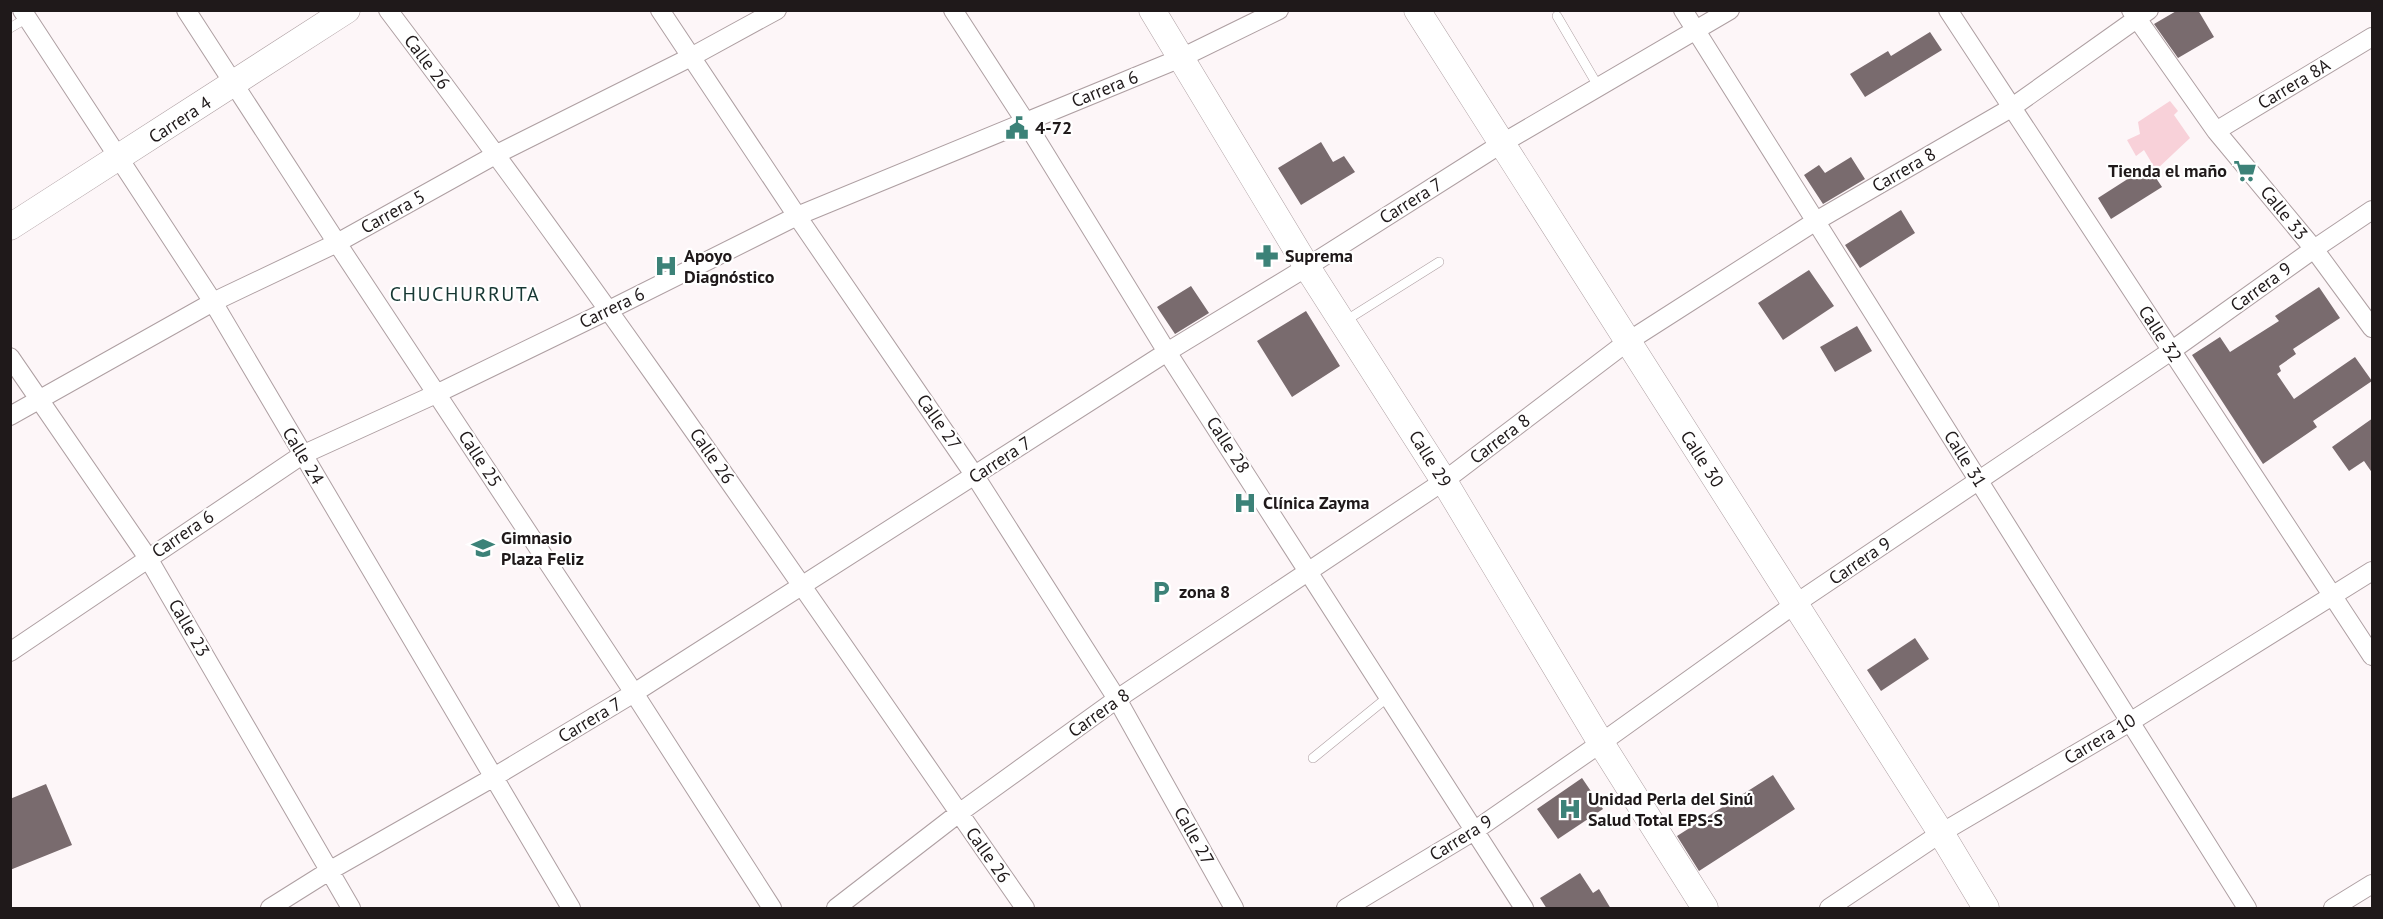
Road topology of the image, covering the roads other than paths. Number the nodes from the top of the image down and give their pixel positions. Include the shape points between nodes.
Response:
1 (186, 10) edge
2 (347, 10) edge
3 (388, 10) edge
4 (660, 10) edge
5 (777, 10) edge
6 (953, 10) edge
7 (1152, 10) edge
8 (1279, 10) edge
9 (1417, 10) edge
10 (1683, 10) edge
11 (1730, 10) edge
12 (1948, 10) edge
13 (2138, 13) edge
14 (25, 14) edge
15 (1557, 16) dead end
16 (10, 28) edge
17 (1696, 30) junction
18 (2373, 37) edge
19 (692, 57) junction
20 (1181, 58) junction
21 (235, 84) junction
22 (1598, 86) junction
23 (2011, 108) junction
24 (1025, 122) junction
25 (2216, 131) junction
26 (1501, 144) junction
27 (497, 154) junction
28 (119, 159) junction
29 (2373, 210) edge
30 (797, 216) junction
31 (1816, 221) junction
32 (10, 227) edge
33 (337, 243) junction
34 (2314, 249) junction
35 (1439, 262) dead end
36 (1308, 267) junction
37 (213, 302) junction
38 (609, 310) junction
39 (1343, 323) junction
40 (2373, 328) edge
41 (1627, 342) junction
42 (2171, 351) junction
43 (1167, 352) junction
44 (11, 361) edge
45 (436, 394) junction
46 (40, 401) junction
47 (10, 416) edge
48 (302, 455) junction
49 (975, 476) junction
50 (1444, 481) junction
51 (1979, 481) junction
52 (148, 558) junction
53 (1309, 571) junction
54 (2373, 571) edge
55 (802, 585) junction
56 (2333, 596) junction
57 (1795, 604) junction
58 (10, 652) edge
59 (2373, 656) edge
60 (634, 693) junction
61 (1388, 698) junction
62 (1117, 699) junction
63 (2130, 722) junction
64 (1601, 743) junction
65 (1313, 758) dead end
66 (494, 777) junction
67 (959, 813) junction
68 (1474, 831) junction
69 (1941, 833) junction
70 (330, 871) junction
71 (2373, 884) edge
72 (270, 909) edge
73 (351, 909) edge
74 (571, 909) edge
75 (772, 909) edge
76 (836, 909) edge
77 (1025, 909) edge
78 (1234, 909) edge
79 (1346, 909) edge
80 (1524, 909) edge
81 (1705, 909) edge
82 (1829, 909) edge
83 (1986, 909) edge
84 (2247, 909) edge
85 (2333, 909) edge

1 - 21 street, Calle 25
2 - 21 street, Carrera 4
3 - 27 street, Calle 26
4 - 19 street, Calle 27
5 - 19 street, Carrera 5
6 - 24 street, Calle 28
7 - 20 street, Calle 29
8 - 20 street, Carrera 6
9 - 26 street, Calle 30
10 - 17 street, Calle 31
11 - 17 street, Carrera 7
12 - 23 street, Calle 32
13 - 23 street, Carrera 8
13 - 25 street, Calle 33
14 - 16 lane
14 - 28 street, Calle 24
15 - 22 lane
17 - 22 street, Carrera 7
17 - 31 street, Calle 31
18 - 25 street, Carrera 8A
19 - 27 street, Carrera 5
19 - 30 street, Calle 27
20 - 24 street, Carrera 6
20 - 36 street, Calle 29
21 - 28 street, Carrera 4
21 - 33 street, Calle 25
22 - 26 street, Carrera 7
23 - 31 street, Carrera 8
23 - 42 street, Calle 32
24 - 30 street, Carrera 6
24 - 43 street, Calle 28
25 - 34 street, Calle 33
26 - 36 street, Carrera 7
26 - 41 street, Calle 30
27 - 33 street, Carrera 5
27 - 38 street, Calle 26
28 - 32 street, Carrera 4
28 - 37 street, Calle 24
29 - 34 street, Carrera 9
30 - 38 street, Carrera 6
30 - 49 street, Calle 27
31 - 41 street, Carrera 8
31 - 51 street, Calle 31
33 - 37 street, Carrera 5
33 - 45 street, Calle 25
34 - 40 street, Calle 33
34 - 42 street, Carrera 9
35 - 39 lane
36 - 39 street, Calle 29
36 - 43 street, Carrera 7
37 - 46 street, Carrera 5
37 - 48 street, Calle 24
38 - 45 street, Carrera 6
38 - 55 street, Calle 26
39 - 50 street, Calle 29
41 - 50 street, Carrera 8
41 - 57 street, Calle 30
42 - 51 street, Carrera 9
42 - 56 street, Calle 32
43 - 49 street, Carrera 7
43 - 53 street, Calle 28
44 - 46 street, Calle 23
45 - 48 street, Carrera 6
45 - 60 street, Calle 25
46 - 47 street, Carrera 5
46 - 52 street, Calle 23
48 - 52 street, Carrera 6
48 - 66 street, Calle 24
49 - 55 street, Carrera 7
49 - 62 street, Calle 27
50 - 53 street, Carrera 8
50 - 64 street, Calle 29
51 - 57 street, Carrera 9
51 - 63 street, Calle 31
52 - 58 street, Carrera 6
52 - 70 street, Calle 23
53 - 61 street, Calle 28
53 - 62 street, Carrera 8
54 - 56 street, Carrera 10
55 - 60 street, Carrera 7
55 - 67 street, Calle 26
56 - 59 street, Calle 32
56 - 63 street, Carrera 10
57 - 64 street, Carrera 9
57 - 69 street, Calle 30
60 - 66 street, Carrera 7
60 - 75 street, Calle 25
61 - 65 lane
61 - 68 street, Calle 28
62 - 67 street, Carrera 8
62 - 78 street, Calle 27
63 - 69 street, Carrera 10
63 - 84 street, Calle 31
64 - 68 street, Carrera 9
64 - 81 street, Calle 29
66 - 70 street, Carrera 7
66 - 74 street, Calle 24
67 - 76 street, Carrera 8
67 - 77 street, Calle 26
68 - 79 street, Carrera 9
68 - 80 street, Calle 28
69 - 82 street, Carrera 10
69 - 83 street, Calle 30
70 - 72 street, Carrera 7
70 - 73 street, Calle 23
71 - 85 street

